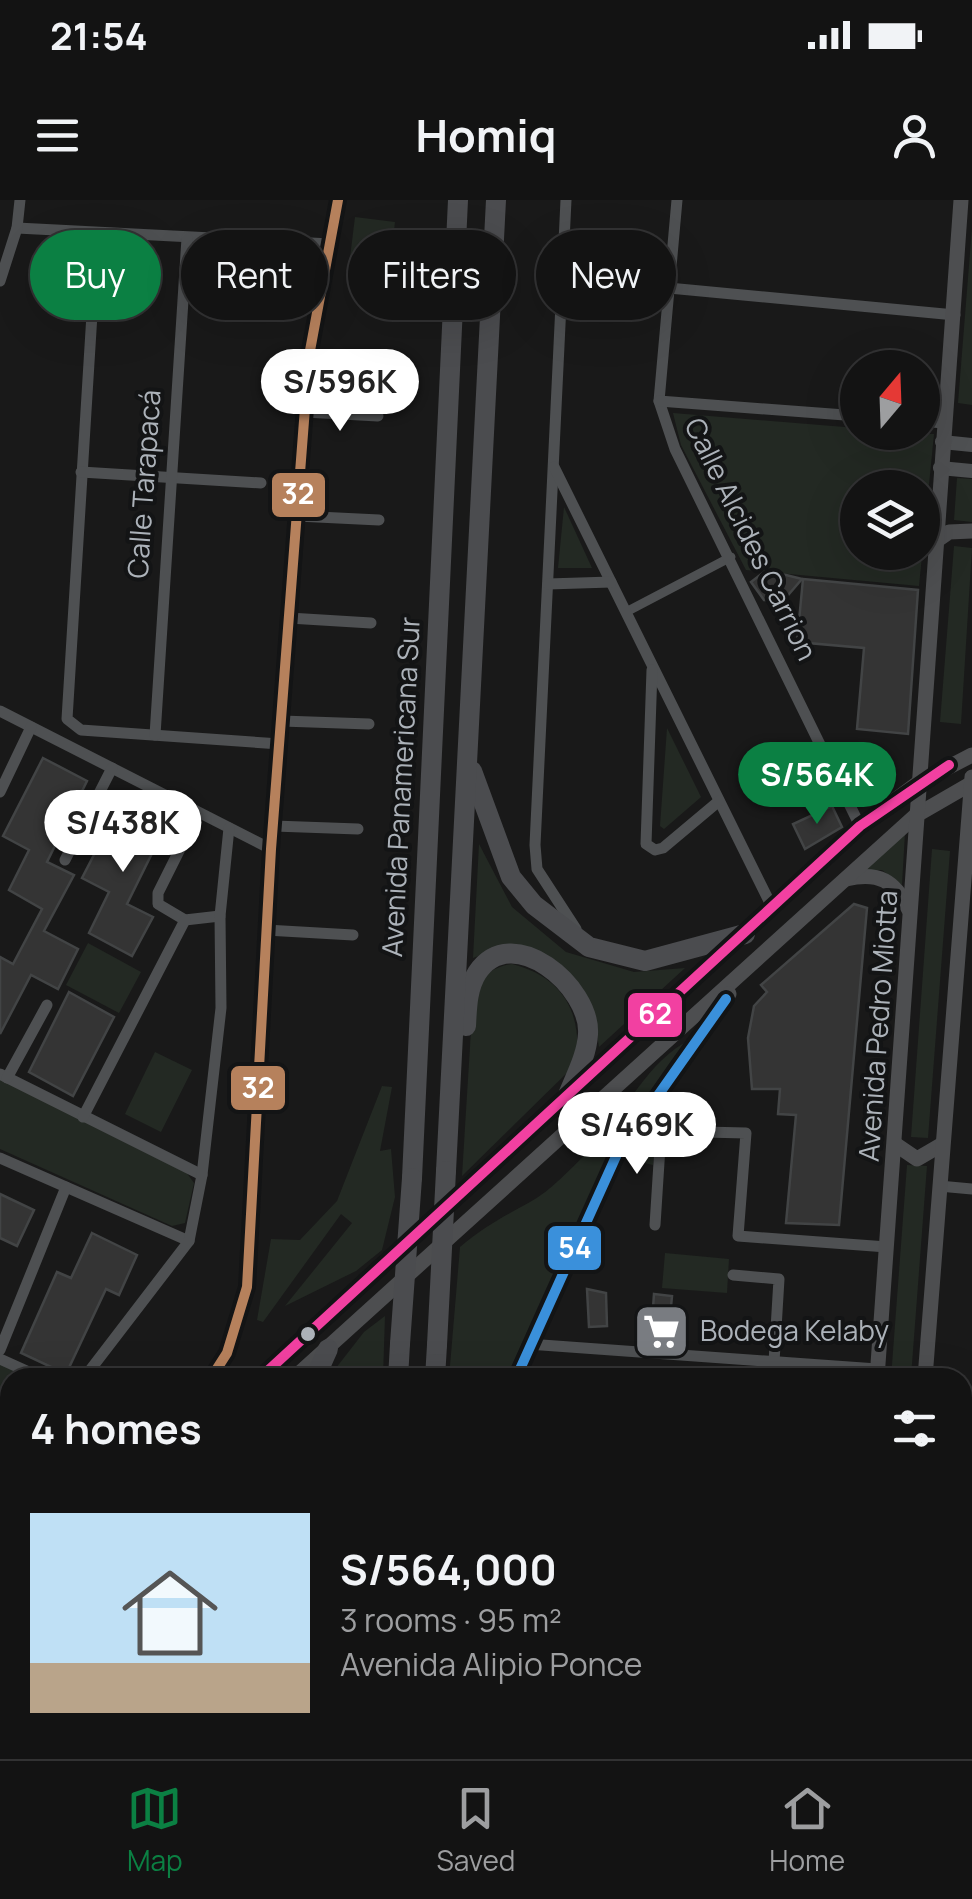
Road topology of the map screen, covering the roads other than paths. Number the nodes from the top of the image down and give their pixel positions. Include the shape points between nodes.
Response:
1 (20, 200) edge
2 (338, 200) edge
3 (458, 200) edge
4 (496, 200) edge
5 (566, 200) edge
6 (677, 200) edge
7 (961, 200) edge
8 (18, 228) junction
9 (58, 230) edge
10 (565, 230) edge
11 (674, 230) edge
12 (330, 244) joint
13 (0, 282) edge
14 (676, 289) edge
15 (181, 313) edge
16 (954, 315) junction
17 (91, 320) edge
18 (561, 320) edge
19 (666, 320) edge
20 (659, 401) junction
21 (305, 412) junction
22 (840, 415) edge
23 (378, 416) dead end
24 (940, 423) edge
25 (944, 423) junction
26 (942, 442) junction
27 (972, 445) edge
28 (552, 463) junction
29 (940, 468) joint
30 (972, 471) edge
31 (81, 472) junction
32 (168, 477) junction
33 (261, 484) dead end
34 (297, 516) junction
35 (379, 520) dead end
36 (972, 530) edge
37 (940, 538) edge
38 (732, 558) junction
39 (934, 570) edge
40 (611, 582) junction
41 (548, 584) junction
42 (626, 612) junction
43 (289, 618) junction
44 (371, 623) dead end
45 (652, 666) junction
46 (0, 712) edge
47 (282, 721) junction
48 (369, 724) dead end
49 (31, 727) junction
50 (155, 735) junction
51 (280, 744) junction
52 (972, 755) edge
53 (468, 760) junction
54 (112, 768) junction
55 (972, 773) edge
56 (918, 783) junction
57 (972, 783) edge
58 (0, 792) edge
59 (719, 801) junction
60 (915, 816) junction
61 (274, 826) junction
62 (860, 826) junction
63 (229, 828) junction
64 (358, 829) dead end
65 (186, 838) dead end
66 (271, 849) junction
67 (66, 860) dead end
68 (846, 879) junction
69 (967, 897) edge
70 (773, 910) junction
71 (912, 915) junction
72 (220, 916) junction
73 (185, 920) junction
74 (266, 930) junction
75 (744, 934) junction
76 (353, 935) dead end
77 (589, 948) junction
78 (747, 969) junction
79 (47, 1004) dead end
80 (450, 1074) junction
81 (4, 1076) edge
82 (566, 1100) junction
83 (83, 1116) junction
84 (634, 1124) junction
85 (661, 1131) junction
86 (894, 1144) junction
87 (941, 1146) junction
88 (0, 1158) edge
89 (202, 1174) junction
90 (939, 1186) junction
91 (66, 1187) junction
92 (972, 1188) edge
93 (655, 1225) dead end
94 (189, 1241) junction
95 (887, 1247) junction
96 (734, 1275) dead end
97 (528, 1344) junction
98 (328, 1349) junction
99 (0, 1350) edge
100 (774, 1362) junction
101 (92, 1368) edge
102 (218, 1368) edge
103 (271, 1368) edge
104 (306, 1368) edge
105 (319, 1368) edge
106 (399, 1368) edge
107 (436, 1368) edge
108 (520, 1368) edge
109 (830, 1368) edge
110 (877, 1368) edge
111 (925, 1368) edge

1 - 8 street
2 - 12 street
3 - 106 highway, Avenida Panamericana Sur, bridge
4 - 53 highway
5 - 10 street
6 - 11 street, Calle Alcides Carrion
7 - 16 main road, Avenida Pedro Miotta
8 - 9 street
8 - 13 street
12 - 21 street
14 - 16 street
15 - 32 street, Calle Tarapacá
16 - 25 main road, Avenida Pedro Miotta
17 - 31 street
18 - 28 street
19 - 20 street, Calle Alcides Carrion
20 - 22 street
20 - 38 street, Calle Alcides Carrion via 675,449
21 - 23 street
21 - 34 street
24 - 25 street
25 - 26 main road, Avenida Pedro Miotta
26 - 27 street
26 - 29 main road, Avenida Pedro Miotta
28 - 40 street
28 - 41 street
29 - 30 street
31 - 32 street
31 - 50 street via 67,719 71,726
32 - 33 street
32 - 50 street, Calle Tarapacá
34 - 35 street
34 - 43 street
36 - 37 main road
38 - 42 street
38 - 62 street, Calle Alcides Carrion
39 - 56 main road, Avenida Pedro Miotta
40 - 41 street
40 - 42 street
41 - 77 street via 538,869
42 - 45 street
43 - 44 street
43 - 47 street
45 - 59 street
45 - 59 street via 646,844 663,848
46 - 49 street
47 - 48 street
47 - 51 street
49 - 54 street
49 - 58 street
50 - 51 street
51 - 61 street
52 - 56 main road
53 - 77 highway via 512,877 534,905
53 - 80 highway
54 - 63 street
54 - 67 street
55 - 57 main road
56 - 60 main road, Avenida Pedro Miotta
56 - 62 main road
57 - 60 main road
57 - 69 main road
59 - 70 street
60 - 68 main road
60 - 71 main road, Avenida Pedro Miotta
61 - 64 street
61 - 66 street
62 - 70 main road
63 - 66 street
63 - 72 street
65 - 73 street via 157,899
66 - 74 street
68 - 71 main road via 879,876 894,883
68 - 78 main road
69 - 87 main road
70 - 75 main road
71 - 86 main road, Avenida Pedro Miotta
72 - 73 street
72 - 89 street via 221,1008
73 - 83 street
74 - 76 street
74 - 102 street via 247,1287
75 - 77 highway via 645,961
75 - 82 main road
78 - 84 main road
78 - 98 main road
79 - 81 street
80 - 82 highway via 464,1054 470,986 479,970 494,958 532,958 560,976 587,1012 586,1047
80 - 107 highway, bridge
81 - 83 street
82 - 103 main road
83 - 89 street
84 - 85 street
84 - 97 main road
85 - 93 street
85 - 95 street via 746,1133 738,1236
86 - 87 main road via 917,1160
86 - 95 main road, Avenida Pedro Miotta
87 - 90 main road
88 - 91 street
89 - 94 street
90 - 92 street
90 - 111 main road
91 - 94 street
91 - 99 street
94 - 101 street
95 - 110 main road, Avenida Pedro Miotta
96 - 100 street via 779,1280
97 - 100 street
97 - 108 main road
98 - 104 main road
98 - 105 highway
100 - 109 street

